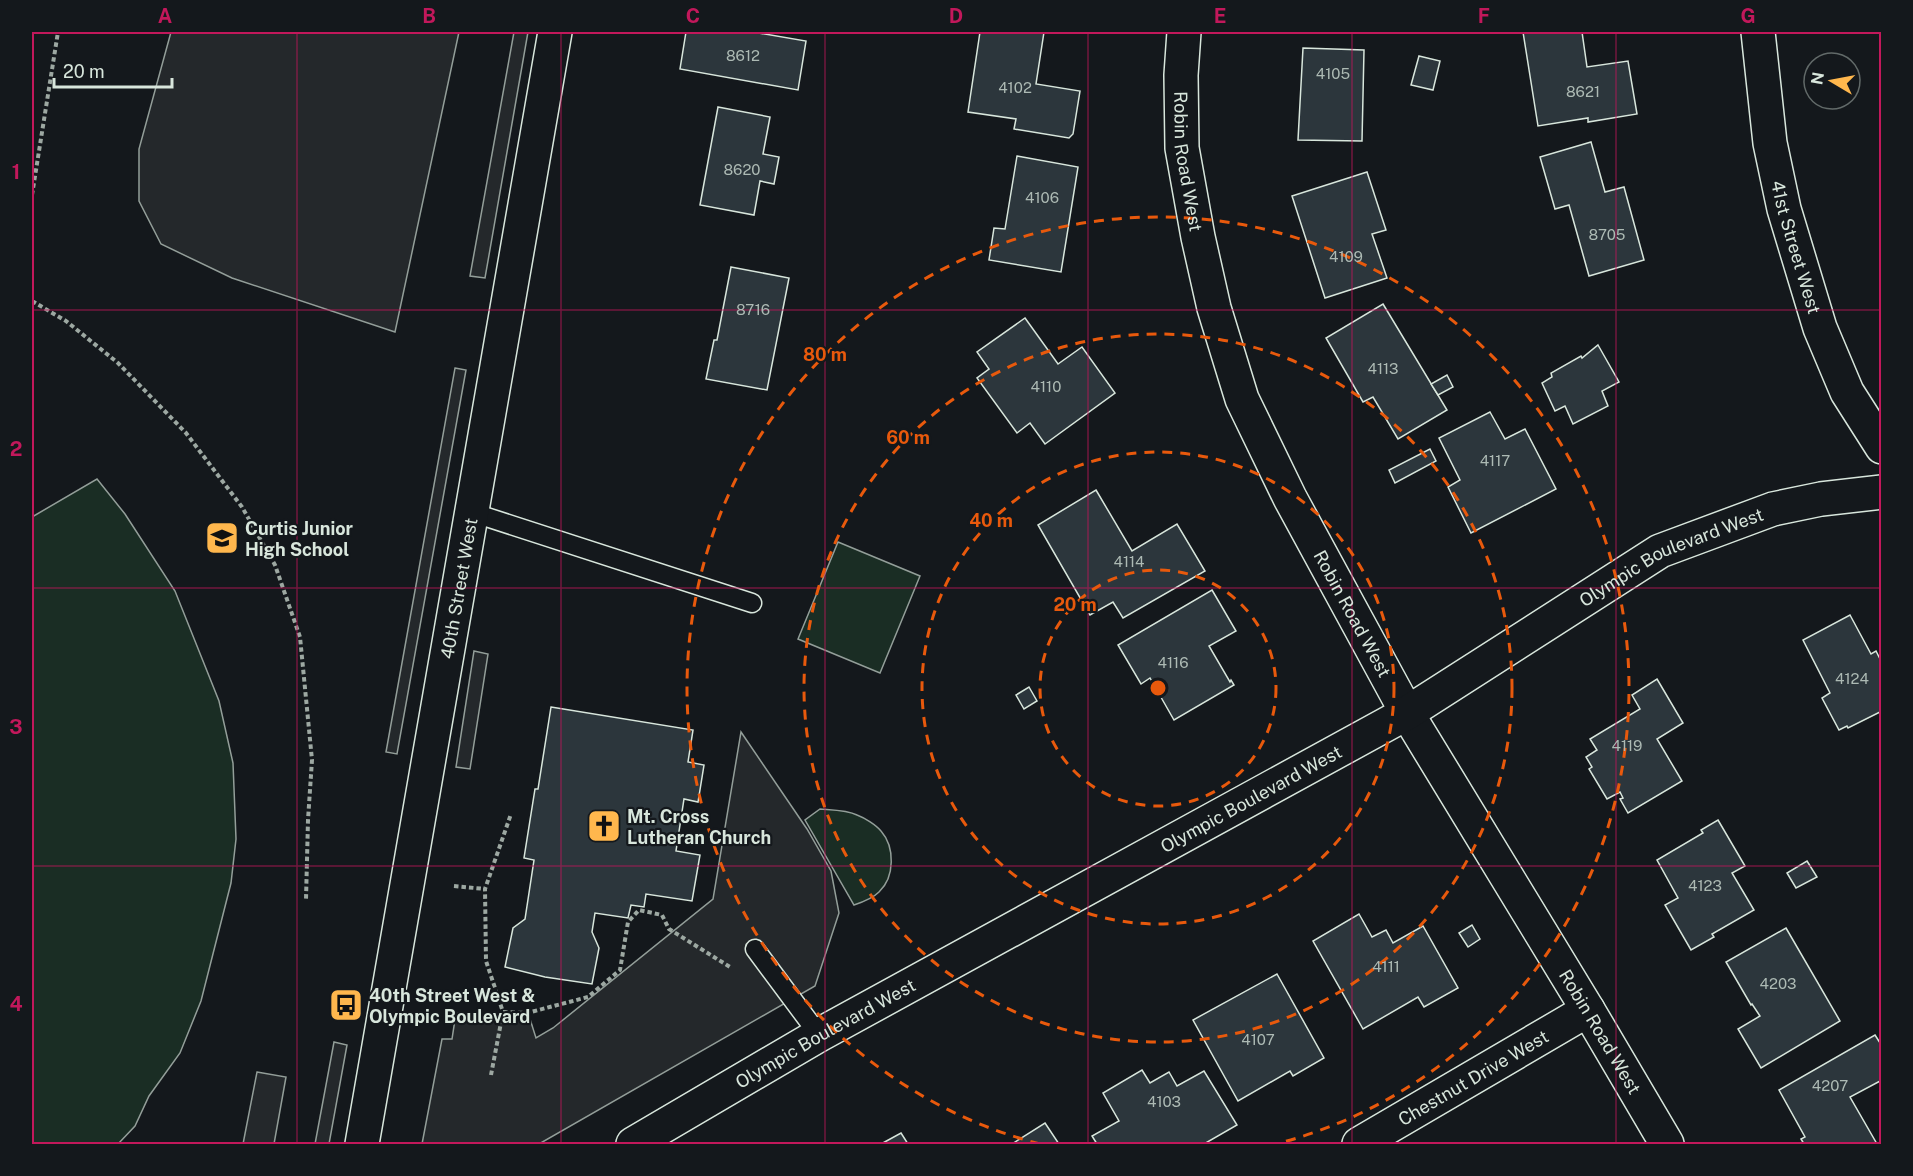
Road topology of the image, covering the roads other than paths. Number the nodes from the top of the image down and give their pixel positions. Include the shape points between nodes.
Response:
1 (555, 32) edge
2 (1184, 32) edge
3 (1758, 32) edge
4 (1881, 447) edge
5 (1881, 492) edge
6 (471, 512) junction
7 (752, 603) dead end
8 (1407, 713) junction
9 (755, 949) dead end
10 (1588, 1010) junction
11 (819, 1035) junction
12 (362, 1144) edge
13 (633, 1144) edge
14 (1359, 1144) edge
15 (1667, 1144) edge

1 - 6 street, 40th Street West
2 - 8 street, Robin Road West via 1182,148 1214,308 1242,399 1290,498
3 - 4 street, 41st Street West via 1770,143 1784,209 1825,339 1847,392
5 - 8 street, Olympic Boulevard West via 1773,509 1660,551
6 - 7 lane
6 - 12 street, 40th Street West
8 - 10 street, Robin Road West
8 - 11 street, Olympic Boulevard West
9 - 11 lane
10 - 14 street, Chestnut Drive West
10 - 15 street, Robin Road West
11 - 13 street, Olympic Boulevard West

